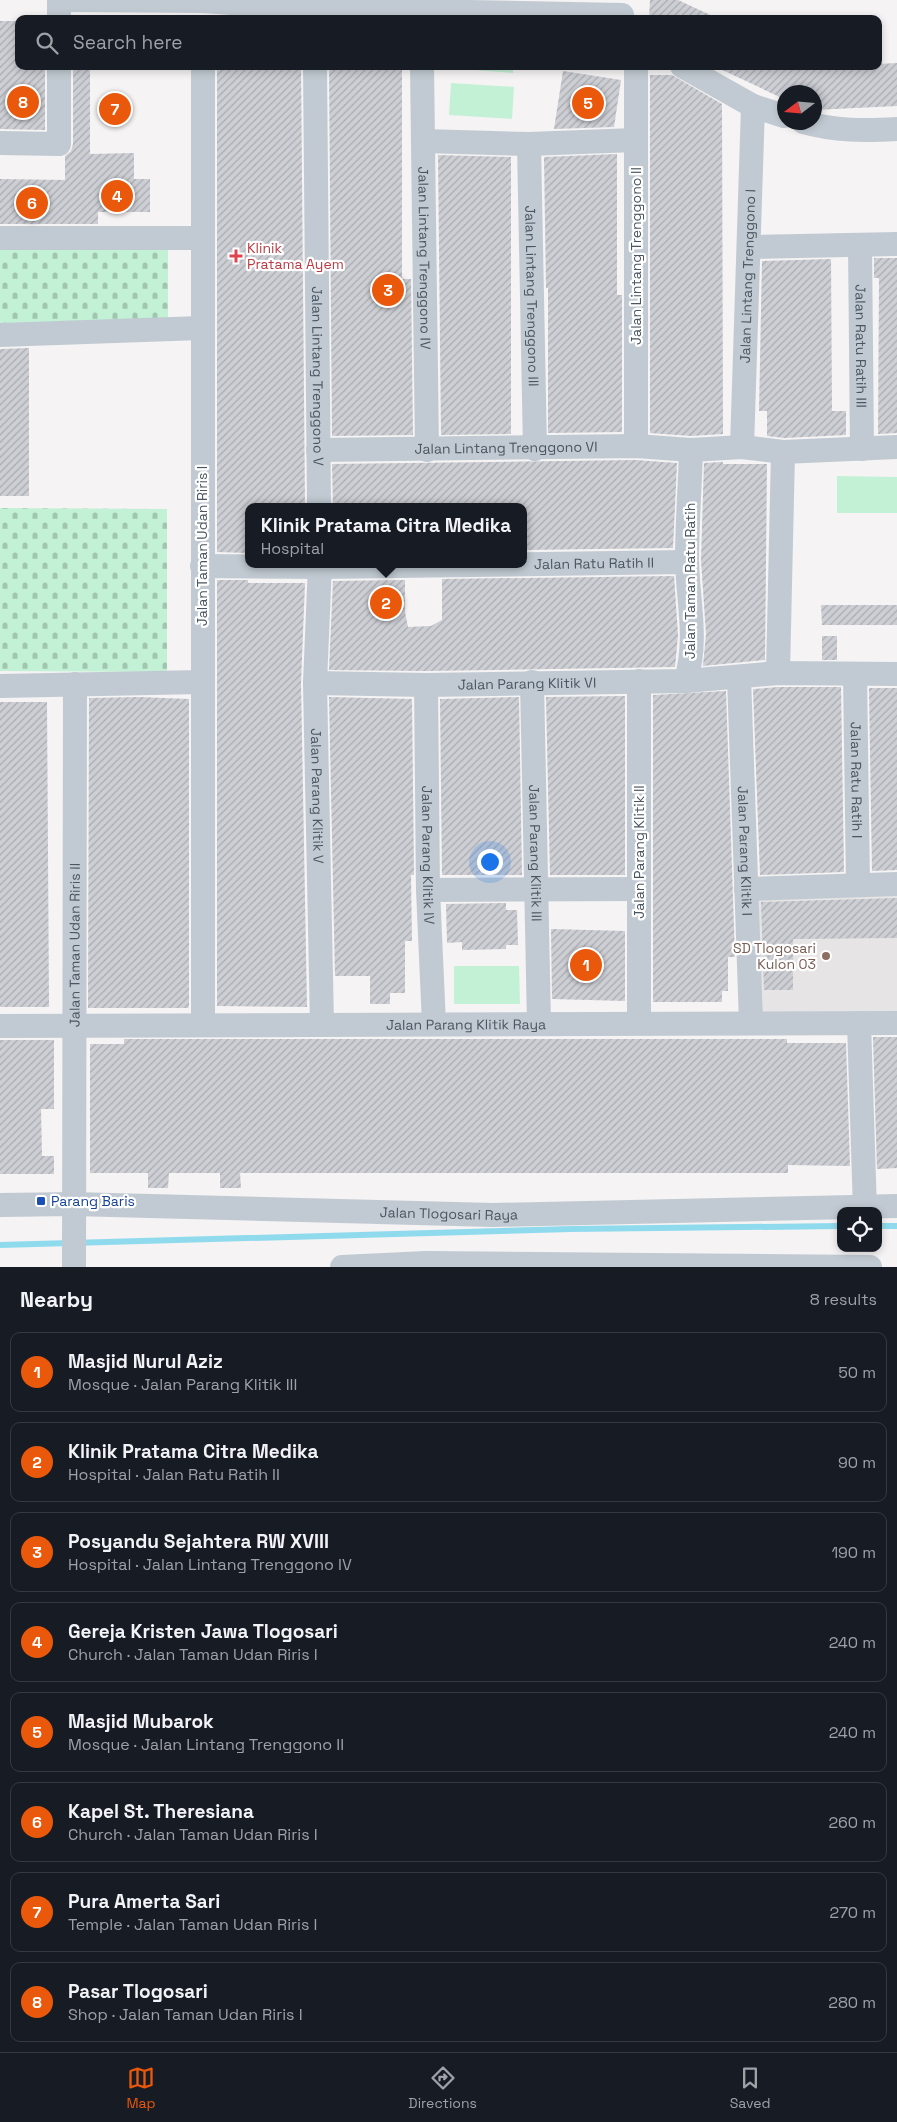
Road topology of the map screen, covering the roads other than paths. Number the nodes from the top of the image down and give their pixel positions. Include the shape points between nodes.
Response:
1 (58, 0) edge
2 (66, 0) edge
3 (203, 6) edge
4 (531, 7) edge
5 (315, 9) edge
6 (422, 10) edge
7 (623, 11) edge
8 (59, 15) edge
9 (59, 70) edge
10 (202, 70) edge
11 (315, 70) edge
12 (422, 70) edge
13 (636, 70) edge
14 (689, 70) edge
15 (754, 106) junction
16 (777, 114) edge
17 (822, 127) edge
18 (897, 128) edge
19 (635, 140) junction
20 (423, 141) junction
21 (0, 143) edge
22 (529, 144) junction
23 (0, 238) edge
24 (202, 238) junction
25 (860, 244) junction
26 (897, 244) edge
27 (750, 247) junction
28 (201, 328) junction
29 (0, 335) edge
30 (636, 446) junction
31 (742, 446) junction
32 (897, 447) edge
33 (535, 449) junction
34 (862, 449) junction
35 (318, 450) junction
36 (427, 450) junction
37 (691, 450) junction
38 (783, 452) junction
39 (319, 503) edge
40 (687, 562) junction
41 (527, 564) edge
42 (202, 566) junction
43 (245, 566) edge
44 (320, 568) edge
45 (778, 673) junction
46 (897, 674) edge
47 (855, 675) junction
48 (739, 677) junction
49 (640, 681) junction
50 (686, 681) junction
51 (202, 682) junction
52 (532, 682) junction
53 (315, 683) junction
54 (75, 684) junction
55 (426, 685) junction
56 (0, 686) edge
57 (858, 884) junction
58 (897, 884) edge
59 (639, 889) junction
60 (746, 889) junction
61 (428, 890) junction
62 (536, 890) junction
63 (897, 1022) edge
64 (639, 1023) junction
65 (751, 1023) junction
66 (858, 1023) junction
67 (434, 1024) junction
68 (539, 1024) junction
69 (202, 1025) junction
70 (322, 1025) junction
71 (0, 1026) edge
72 (74, 1026) junction
73 (0, 1205) edge
74 (897, 1206) edge
75 (865, 1207) edge
76 (881, 1207) edge
77 (73, 1209) junction
78 (837, 1209) edge
79 (73, 1261) edge
80 (866, 1262) edge
81 (342, 1267) edge

1 - 8 street
2 - 3 street
3 - 5 street
4 - 6 street
4 - 7 street
5 - 6 street
9 - 21 street via 59,144
10 - 24 street, Jalan Taman Udan Riris I
11 - 35 street, Jalan Lintang Trenggono V
12 - 20 street, Jalan Lintang Trenggono IV
13 - 19 street, Jalan Lintang Trenggono II
14 - 15 street
15 - 16 street
15 - 27 street, Jalan Lintang Trenggono I
17 - 18 street via 856,131
19 - 22 street
19 - 30 street, Jalan Lintang Trenggono II
20 - 22 street
20 - 36 street, Jalan Lintang Trenggono IV
22 - 33 street, Jalan Lintang Trenggono III
23 - 24 street
24 - 28 street, Jalan Taman Udan Riris I
25 - 26 street
25 - 27 street
25 - 34 street, Jalan Ratu Ratih III
27 - 31 street, Jalan Lintang Trenggono I
28 - 29 street
28 - 42 street, Jalan Taman Udan Riris I
30 - 33 street, Jalan Lintang Trenggono VI
30 - 37 street, Jalan Lintang Trenggono VI
31 - 37 street, Jalan Lintang Trenggono VI
31 - 38 street, Jalan Lintang Trenggono VI
32 - 34 street, Jalan Lintang Trenggono VI
33 - 36 street, Jalan Lintang Trenggono VI
34 - 38 street, Jalan Lintang Trenggono VI
35 - 36 street, Jalan Lintang Trenggono VI
35 - 39 street, Jalan Lintang Trenggono V
37 - 40 street, Jalan Taman Ratu Ratih
38 - 45 street
40 - 41 street, Jalan Ratu Ratih II
40 - 50 street, Jalan Taman Ratu Ratih via 693,619 692,659
42 - 43 street, Jalan Ratu Ratih II
42 - 51 street, Jalan Taman Udan Riris I
44 - 53 street, Jalan Parang Klitik V
45 - 47 street, Jalan Parang Klitik VI
45 - 48 street, Jalan Parang Klitik VI
46 - 47 street, Jalan Parang Klitik VI
47 - 57 street, Jalan Ratu Ratih I
48 - 50 street, Jalan Parang Klitik VI
48 - 60 street, Jalan Parang Klitik I
49 - 50 street, Jalan Parang Klitik VI
49 - 52 street, Jalan Parang Klitik VI
49 - 59 street, Jalan Parang Klitik II
51 - 54 street
51 - 69 street, Jalan Taman Udan Riris I
52 - 55 street, Jalan Parang Klitik VI
52 - 62 street, Jalan Parang Klitik III
53 - 55 street, Jalan Parang Klitik VI
53 - 70 street, Jalan Parang Klitik V
54 - 56 street
54 - 72 street, Jalan Taman Udan Riris II
55 - 61 street, Jalan Parang Klitik IV
57 - 58 street
57 - 60 street
59 - 62 street
59 - 64 street, Jalan Parang Klitik II
60 - 65 street, Jalan Parang Klitik I
61 - 62 street
61 - 67 street, Jalan Parang Klitik IV
62 - 68 street, Jalan Parang Klitik III
63 - 66 street, Jalan Parang Klitik Raya
64 - 65 street, Jalan Parang Klitik Raya
64 - 68 street, Jalan Parang Klitik Raya
65 - 66 street, Jalan Parang Klitik Raya
66 - 75 street
67 - 68 street, Jalan Parang Klitik Raya
67 - 70 street, Jalan Parang Klitik Raya
69 - 70 street, Jalan Parang Klitik Raya
69 - 72 street, Jalan Parang Klitik Raya
71 - 72 street, Jalan Parang Klitik Raya
72 - 77 street, Jalan Taman Udan Riris II
73 - 77 street, Jalan Tlogosari Raya
74 - 76 street, Jalan Tlogosari Raya
77 - 78 street, Jalan Tlogosari Raya via 493,1215
77 - 79 street, Jalan Taman Udan Riris II
80 - 81 street via 426,1263

